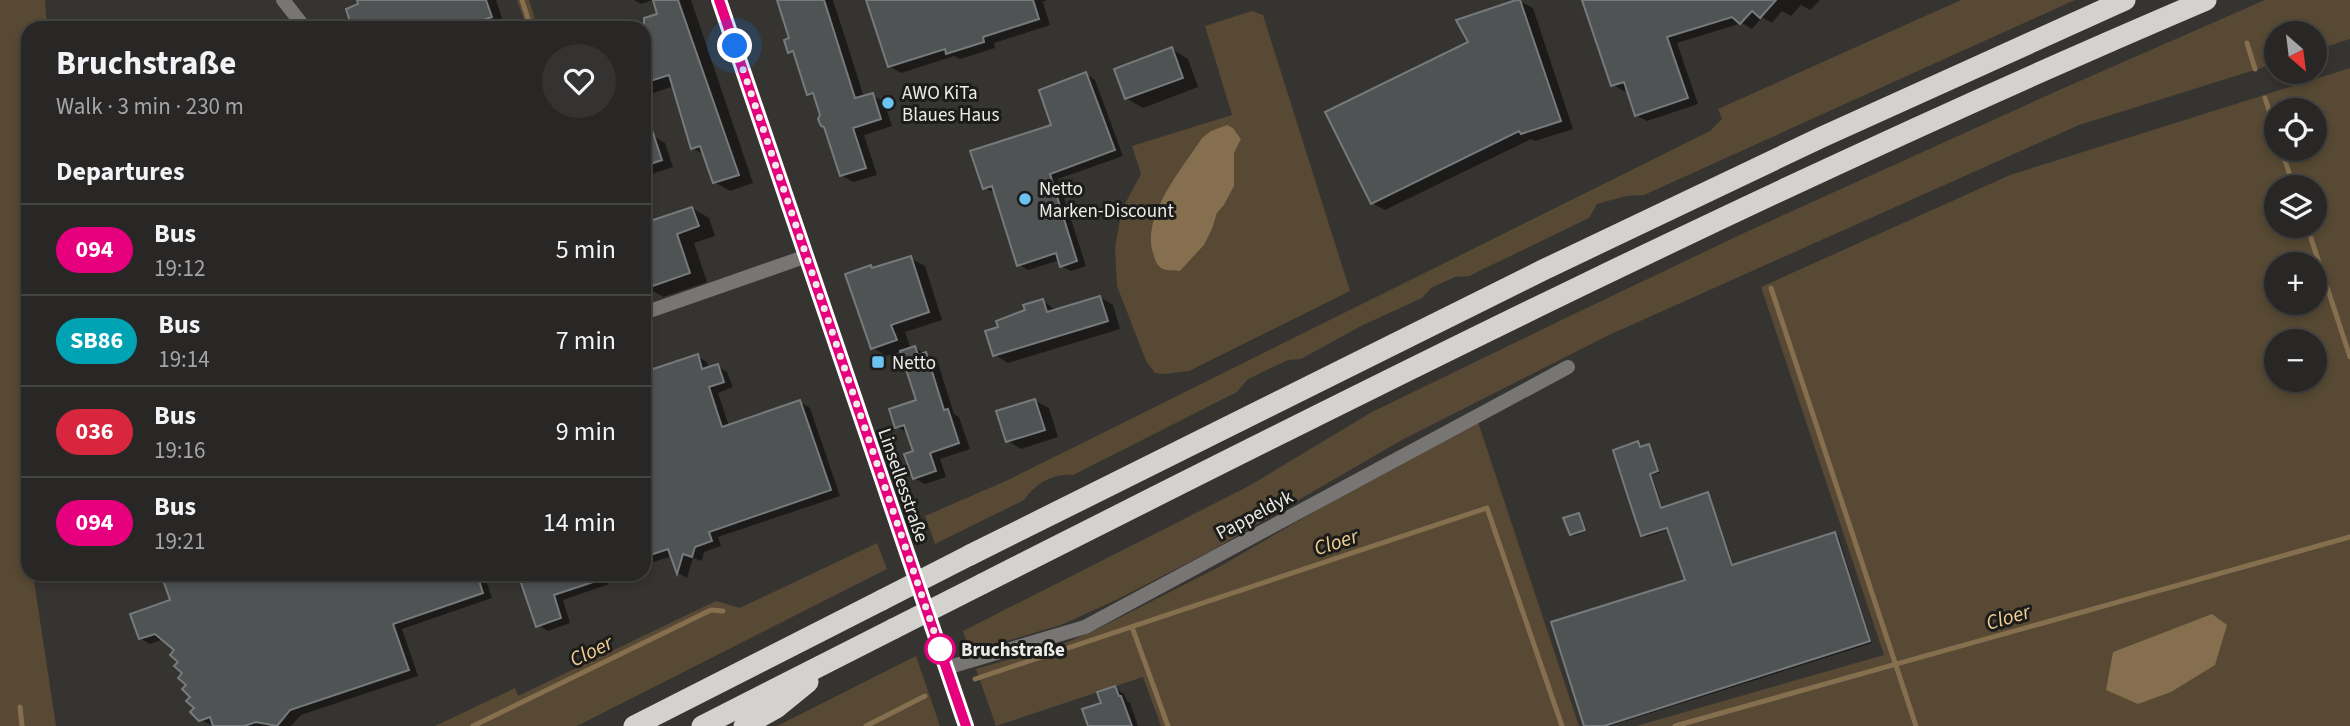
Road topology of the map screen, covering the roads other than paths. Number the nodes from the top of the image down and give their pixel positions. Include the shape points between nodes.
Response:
1 (283, 0) edge
2 (719, 0) edge
3 (2125, 0) edge
4 (2206, 0) edge
5 (300, 21) edge
6 (807, 256) junction
7 (651, 311) edge
8 (1568, 367) dead end
9 (843, 655) junction
10 (946, 668) junction
11 (634, 726) edge
12 (702, 726) edge
13 (744, 726) edge
14 (966, 726) edge

1 - 5 street
2 - 6 street, Linsellesstraße
3 - 11 highway, bridge via 1822,136 1580,252
4 - 9 highway, bridge via 1833,166 1570,291
6 - 7 street
6 - 10 street, Linsellesstraße
8 - 10 street, Pappeldyk via 1085,627
9 - 12 highway
9 - 13 highway via 776,708
10 - 14 street, Linsellesstraße

